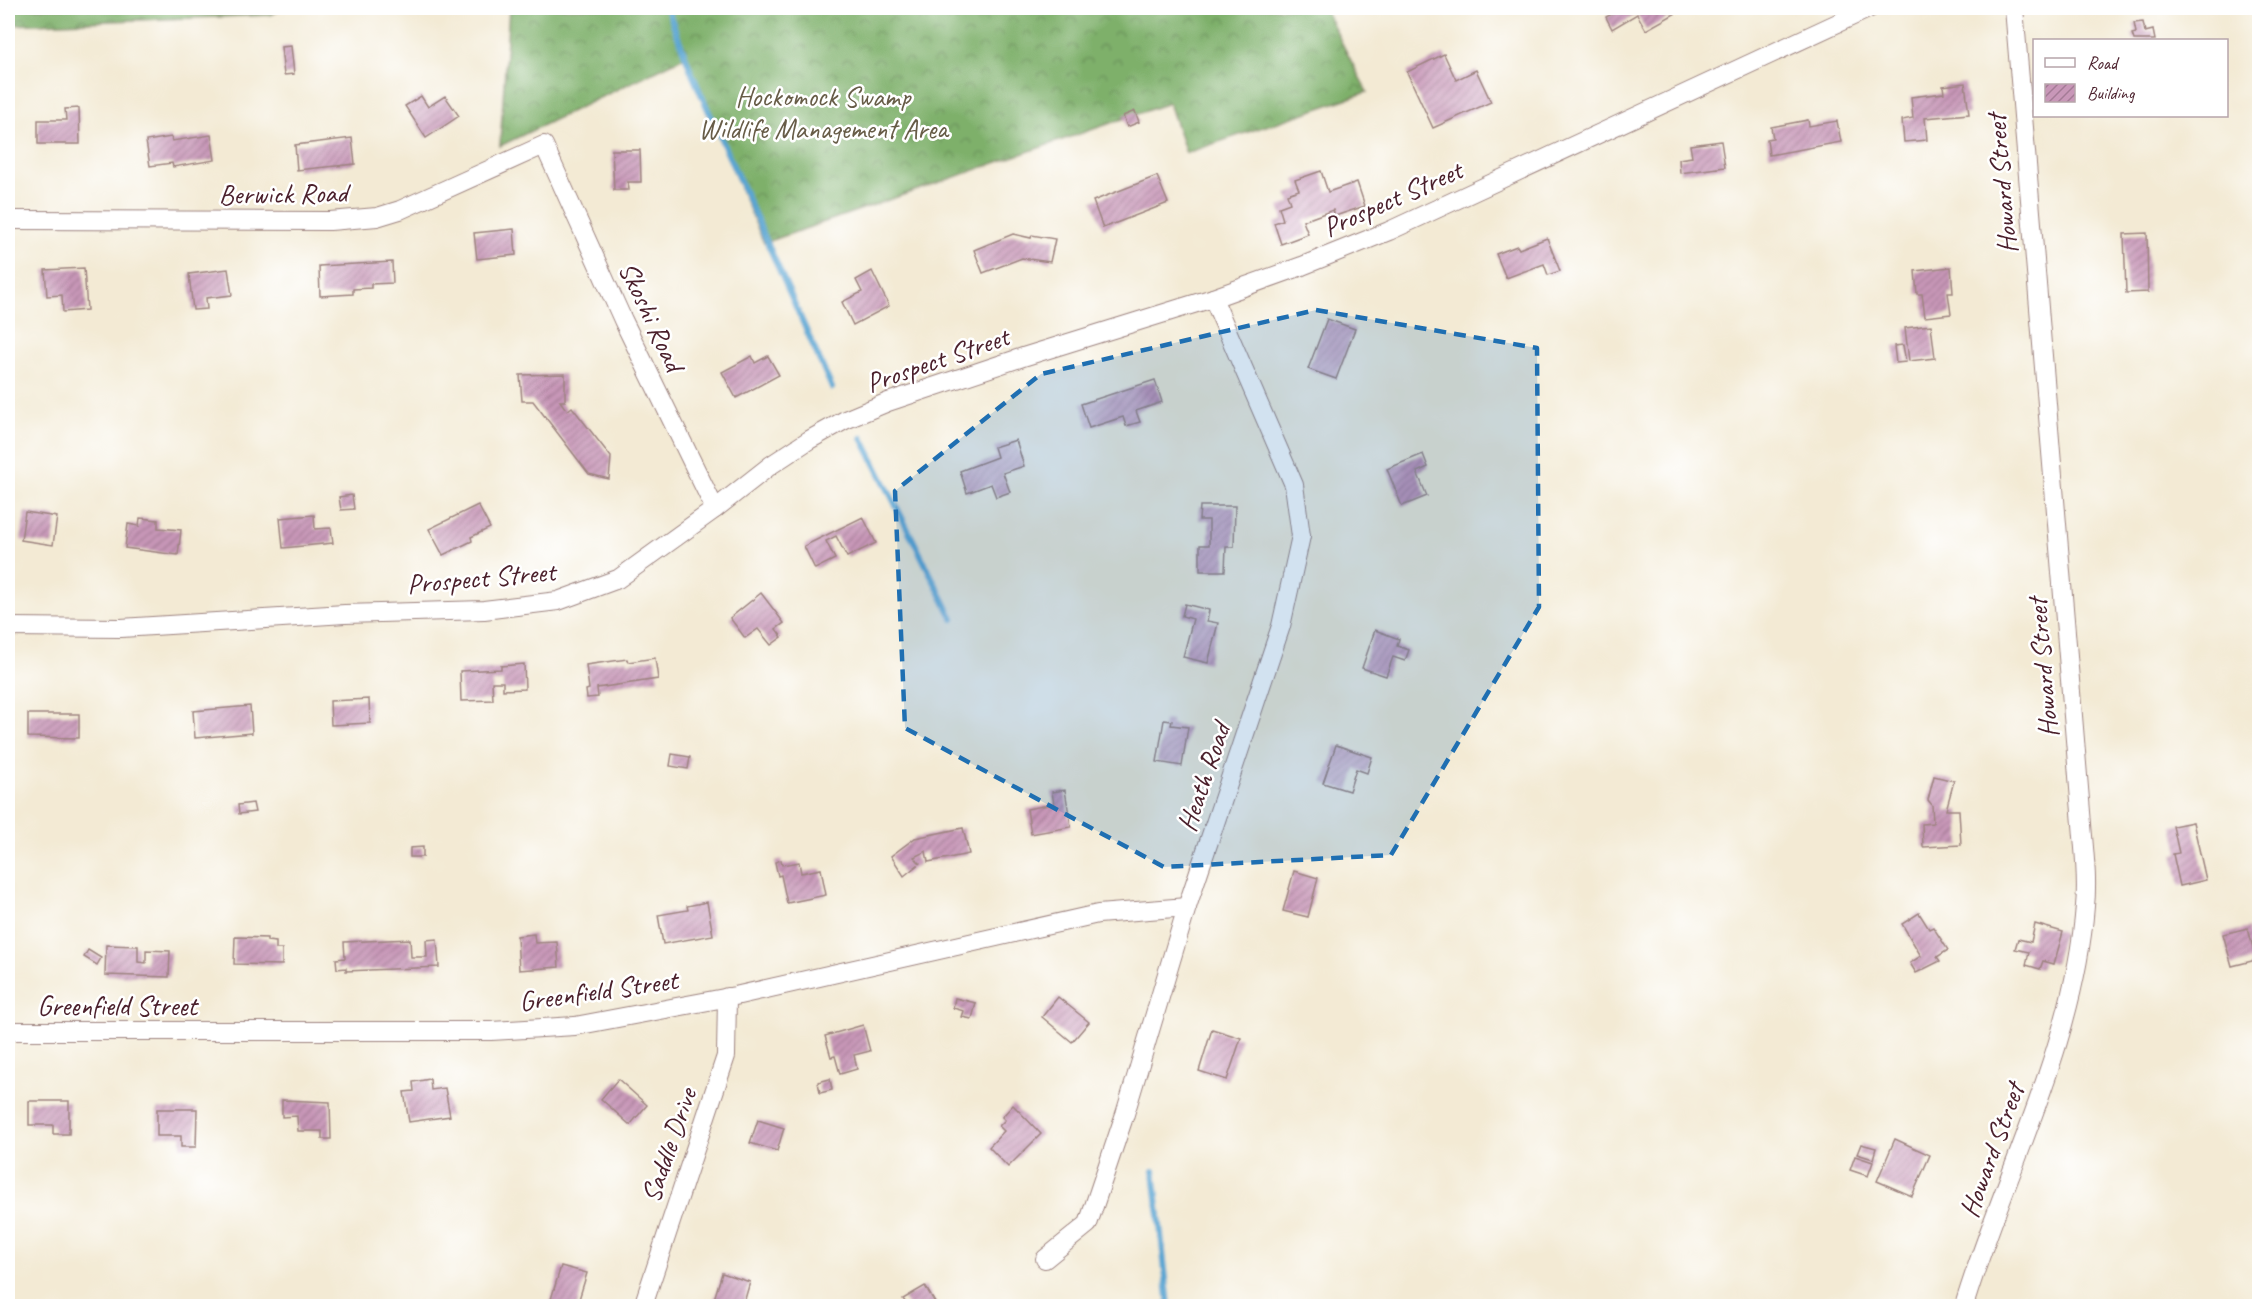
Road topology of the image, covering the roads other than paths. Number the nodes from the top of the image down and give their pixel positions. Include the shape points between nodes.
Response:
1 (1870, 8) edge
2 (2014, 8) edge
3 (544, 145) joint
4 (8, 220) edge
5 (1213, 298) junction
6 (715, 509) junction
7 (8, 627) edge
8 (1187, 907) junction
9 (727, 997) junction
10 (8, 1031) edge
11 (1045, 1259) dead end
12 (643, 1306) edge
13 (1964, 1306) edge

1 - 5 street, Prospect Street via 1389,231
2 - 13 street, Howard Street via 2086,903 2062,1035
3 - 4 street, Berwick Road via 377,217 330,221
3 - 6 street, Skoshi Road
5 - 6 street, Prospect Street via 1023,357 845,420 771,465
5 - 8 street, Heath Road via 1294,485 1301,536 1281,626
6 - 7 street, Prospect Street via 618,579 558,601 484,610 121,628
8 - 9 street, Greenfield Street via 1098,914
8 - 11 street, Heath Road via 1088,1224
9 - 10 street, Greenfield Street via 575,1026 490,1031
9 - 12 street, Saddle Drive via 726,1056

